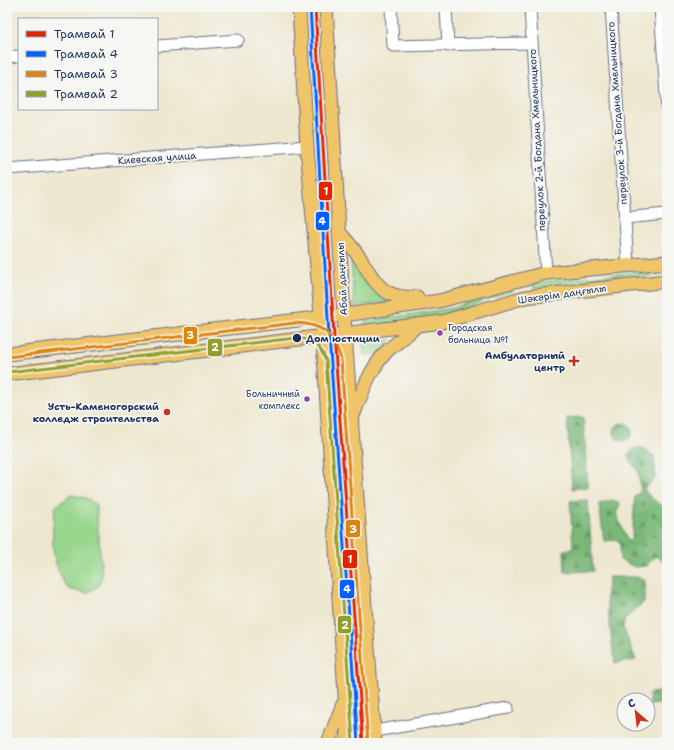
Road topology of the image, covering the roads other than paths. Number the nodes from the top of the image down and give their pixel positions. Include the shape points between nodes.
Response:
1 (299, 7) edge
2 (326, 7) edge
3 (391, 7) edge
4 (446, 7) edge
5 (530, 7) edge
6 (611, 7) edge
7 (660, 7) edge
8 (238, 40) dead end
9 (532, 42) junction
10 (158, 46) edge
11 (448, 46) junction
12 (18, 56) edge
13 (7, 57) edge
14 (667, 110) edge
15 (307, 146) junction
16 (7, 169) edge
17 (667, 214) edge
18 (624, 218) junction
19 (340, 233) junction
20 (667, 262) edge
21 (628, 266) junction
22 (546, 273) junction
23 (521, 278) junction
24 (667, 281) edge
25 (526, 297) junction
26 (432, 302) junction
27 (344, 314) junction
28 (322, 317) junction
29 (417, 325) junction
30 (345, 334) junction
31 (323, 338) junction
32 (7, 354) edge
33 (7, 374) edge
34 (352, 420) junction
35 (345, 696) junction
36 (508, 708) dead end
37 (375, 737) edge
38 (328, 743) edge
39 (348, 743) edge

1 - 15 main road
2 - 19 main road, Абай даңғылы
3 - 11 street via 393,46
4 - 11 street
5 - 9 street, переулок 2-й Богдана Хмельницкого
6 - 18 street, переулок 3-й Богдана Хмельницкого
7 - 14 street
8 - 10 street
9 - 11 street
9 - 22 street, переулок 2-й Богдана Хмельницкого
12 - 13 street
15 - 16 street, Киевская улица
15 - 28 main road
17 - 18 street, переулок 3-й Богдана Хмельницкого
18 - 21 street, переулок 3-й Богдана Хмельницкого
19 - 26 main road via 353,248 372,279 384,291 401,298 422,297
19 - 27 main road, Абай даңғылы
20 - 21 main road, Шәкәрім даңғылы
21 - 22 main road, Шәкәрім даңғылы
22 - 23 main road, Шәкәрім даңғылы
23 - 25 main road
23 - 26 main road, Шәкәрім даңғылы
24 - 25 main road, Шәкәрім даңғылы
25 - 29 main road, Шәкәрім даңғылы via 442,322
26 - 27 main road, Шәкәрім даңғылы
27 - 28 main road, Шәкәрім даңғылы
27 - 30 main road, Абай даңғылы
28 - 31 main road
28 - 32 main road, Шәкәрім даңғылы
29 - 30 main road, Шәкәрім даңғылы
29 - 34 main road via 389,350 372,370
30 - 31 main road, Шәкәрім даңғылы
30 - 34 main road, Абай даңғылы
31 - 33 main road, Шәкәрім даңғылы
31 - 35 main road
34 - 37 main road, Абай даңғылы
35 - 38 main road
35 - 39 main road
36 - 37 street

